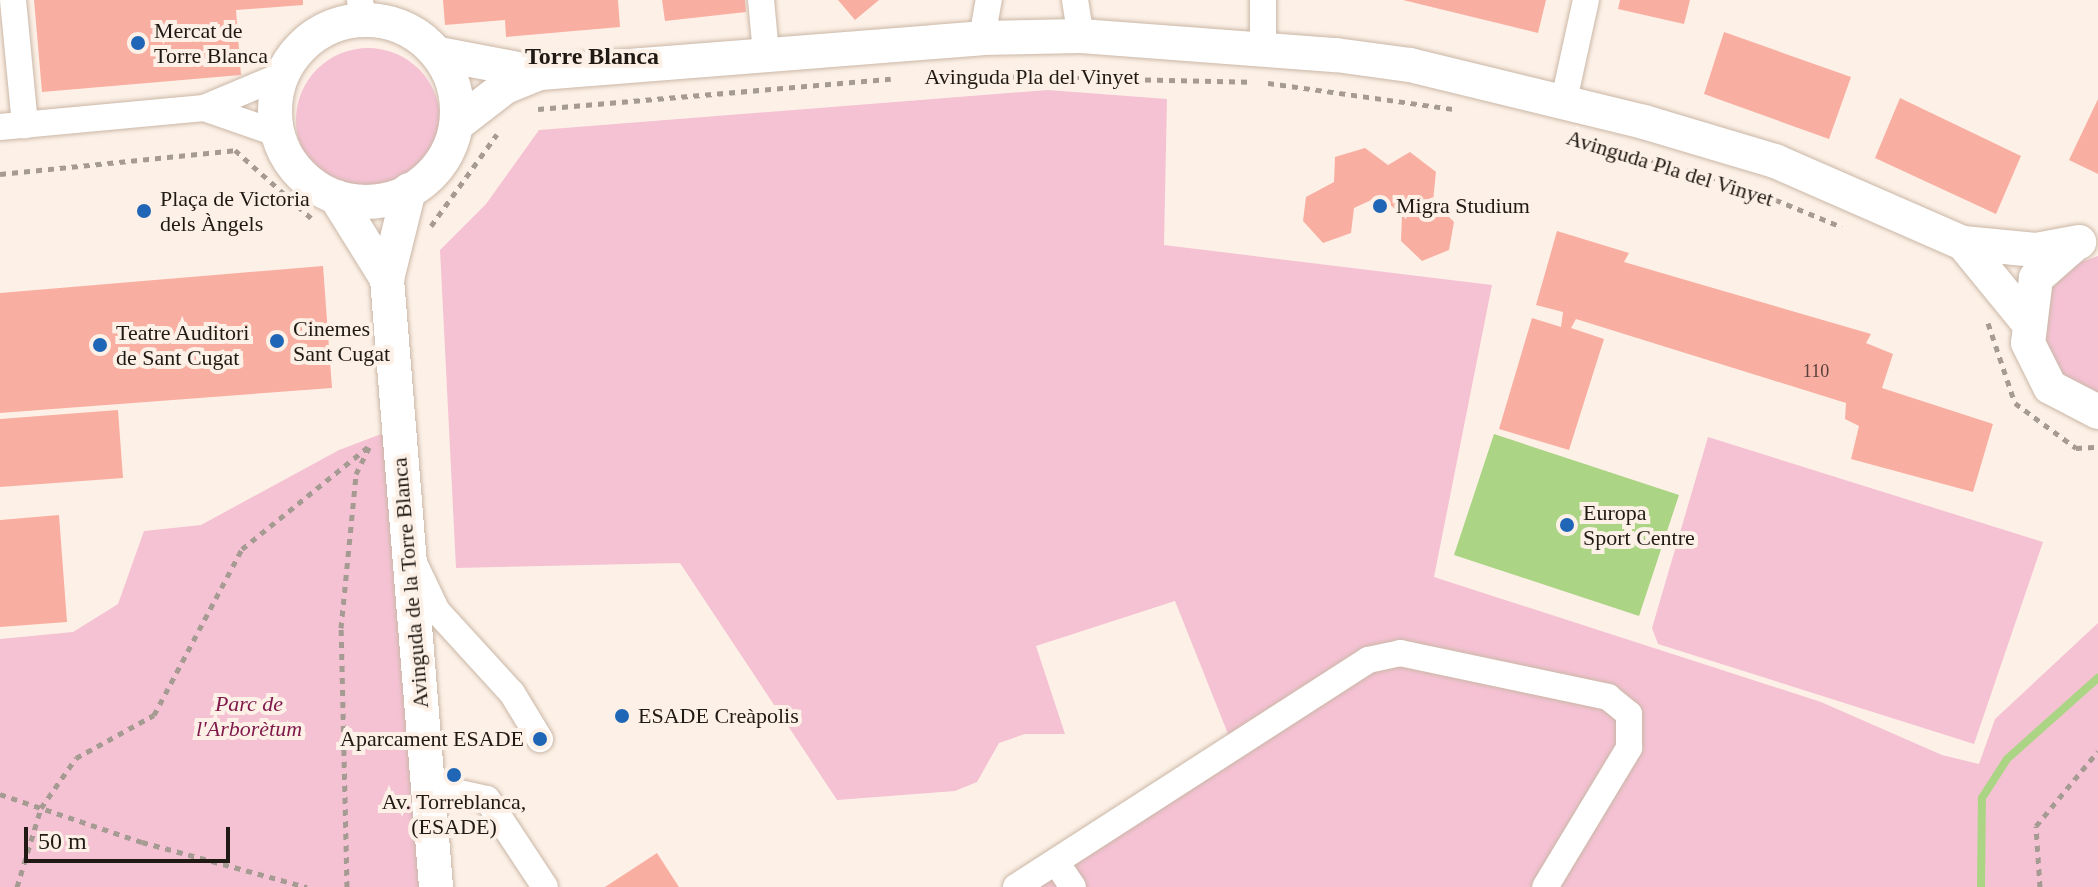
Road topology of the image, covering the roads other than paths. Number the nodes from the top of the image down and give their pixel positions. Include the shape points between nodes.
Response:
1 (13, 0) edge
2 (761, 0) edge
3 (989, 0) edge
4 (1075, 0) edge
5 (1263, 0) edge
6 (1586, 0) edge
7 (362, 11) edge
8 (1081, 36) junction
9 (982, 38) junction
10 (1263, 47) junction
11 (766, 53) junction
12 (439, 54) junction
13 (540, 73) junction
14 (280, 76) junction
15 (1564, 100) junction
16 (204, 108) junction
17 (457, 124) junction
18 (12, 126) edge
19 (276, 133) junction
20 (409, 190) junction
21 (325, 208) junction
22 (2088, 239) edge
23 (1963, 243) junction
24 (387, 279) junction
25 (2026, 320) junction
26 (2098, 412) edge
27 (407, 537) junction
28 (540, 739) dead end
29 (427, 786) junction
30 (1056, 862) junction
31 (436, 887) edge
32 (545, 887) edge
33 (1016, 887) edge
34 (1073, 887) edge
35 (1545, 887) edge

1 - 18 street
2 - 11 street
3 - 9 street
4 - 8 street
5 - 10 street
6 - 15 street
7 - 12 main road via 408,31
7 - 14 main road via 306,44
8 - 9 main road, Avinguda Pla del Vinyet
8 - 10 main road, Avinguda Pla del Vinyet
9 - 11 main road, Avinguda Pla del Vinyet
10 - 15 main road, Avinguda Pla del Vinyet via 1410,65
11 - 13 main road, Avinguda Pla del Vinyet
12 - 13 main road, Avinguda Pla del Vinyet
12 - 17 main road via 454,79
13 - 17 main road, Avinguda Pla del Vinyet via 505,87
14 - 16 street
14 - 19 main road
15 - 23 main road, Avinguda Pla del Vinyet via 1775,161
16 - 18 street
16 - 19 street
17 - 20 main road via 445,156
19 - 21 main road via 294,168
20 - 21 main road via 376,203
20 - 24 main road, Avinguda de la Torre Blanca
21 - 24 main road, Avinguda de la Torre Blanca
22 - 23 main road, Avinguda Pla del Vinyet via 2036,250
22 - 25 main road via 2044,267
23 - 25 main road, Avinguda Pla del Vinyet
24 - 27 main road, Avinguda de la Torre Blanca
25 - 26 main road via 2032,355 2050,387
27 - 28 street via 437,611 512,693
27 - 29 main road, Avinguda de la Torre Blanca
29 - 31 main road, Avinguda de la Torre Blanca
29 - 32 street via 487,799
30 - 33 street
30 - 34 street
30 - 35 street via 1368,660 1400,653 1608,697 1629,714 1629,748

